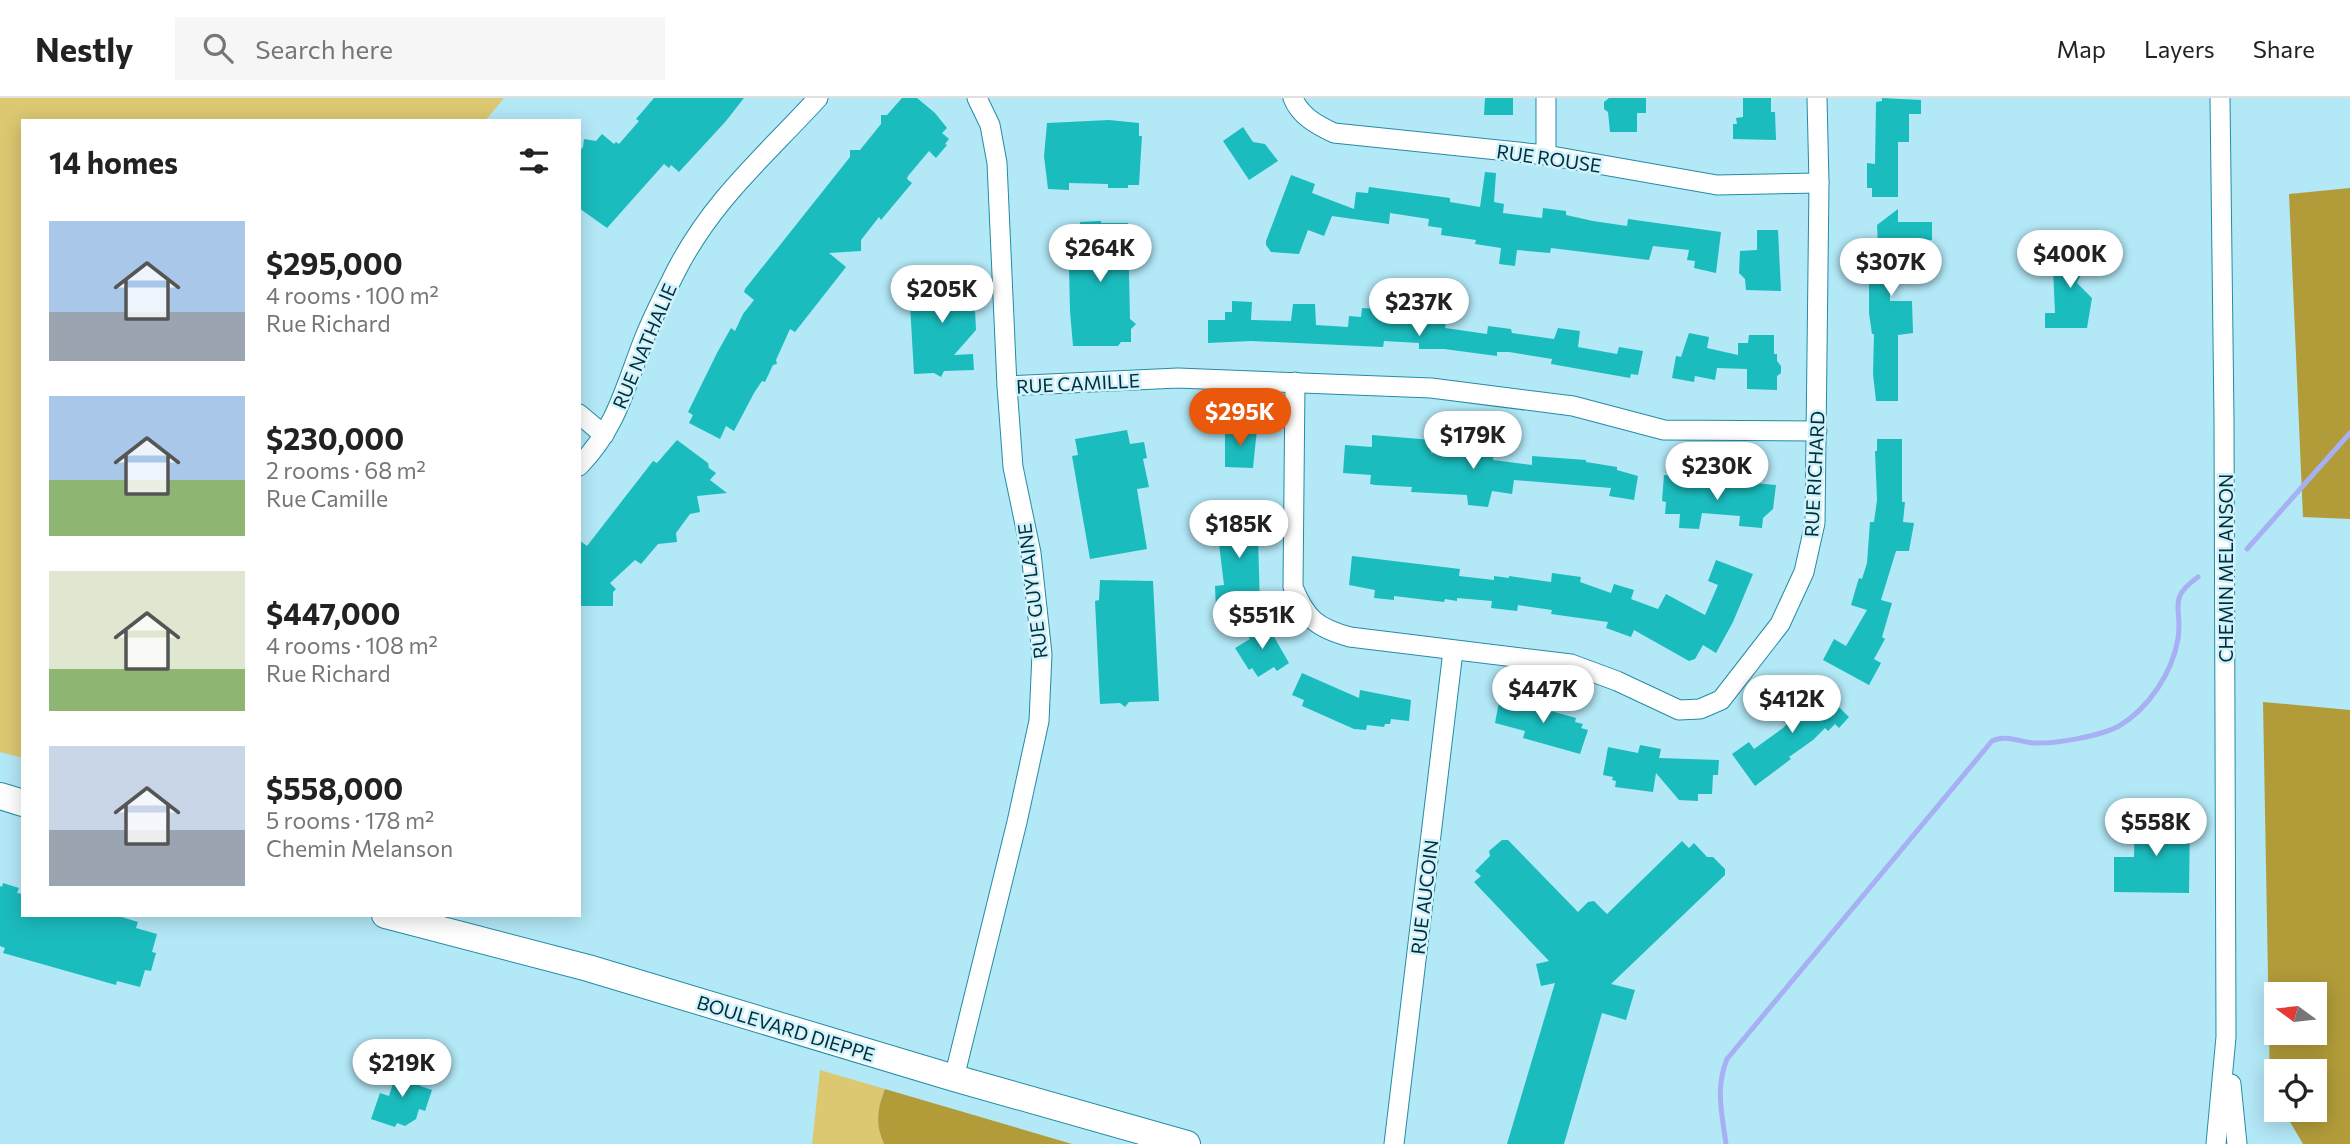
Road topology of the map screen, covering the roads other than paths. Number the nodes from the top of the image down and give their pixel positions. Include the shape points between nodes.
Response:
1 (818, 98) edge
2 (977, 98) edge
3 (1293, 98) edge
4 (1546, 98) edge
5 (1817, 98) edge
6 (2220, 98) edge
7 (1546, 155) junction
8 (1819, 183) junction
9 (1295, 382) junction
10 (1007, 386) junction
11 (581, 416) edge
12 (1817, 431) junction
13 (604, 435) junction
14 (581, 464) edge
15 (1453, 651) junction
16 (0, 796) edge
17 (21, 802) edge
18 (393, 917) edge
19 (2226, 1037) junction
20 (954, 1078) junction
21 (1187, 1144) edge
22 (1394, 1144) edge
23 (2216, 1144) edge
24 (2237, 1144) edge

1 - 13 street, RUE NATHALIE via 719,202 677,268 644,337 622,404
2 - 10 street, RUE GUYLAINE via 990,125 997,163
3 - 7 street, RUE ROUSE via 1314,123 1334,133
4 - 7 street
5 - 8 street, RUE RICHARD
6 - 19 street, CHEMIN MELANSON
7 - 8 street, RUE ROUSE via 1717,185
8 - 12 street, RUE RICHARD
9 - 10 street, RUE CAMILLE via 1178,378
9 - 12 street, RUE CAMILLE via 1431,388 1560,404 1664,429
9 - 15 street, RUE RICHARD via 1293,587 1301,606 1311,620 1329,631
10 - 20 street, RUE GUYLAINE via 1013,467 1031,553 1042,654 1040,721
11 - 13 street
12 - 15 street, RUE RICHARD via 1815,523 1804,572 1780,624 1721,700 1700,709 1679,710 1571,664
13 - 14 street, RUE NATHALIE
15 - 22 street, RUE AUCOIN
16 - 17 main road
18 - 20 main road, BOULEVARD DIEPPE via 588,968
19 - 23 street
19 - 24 street
20 - 21 main road, BOULEVARD DIEPPE

